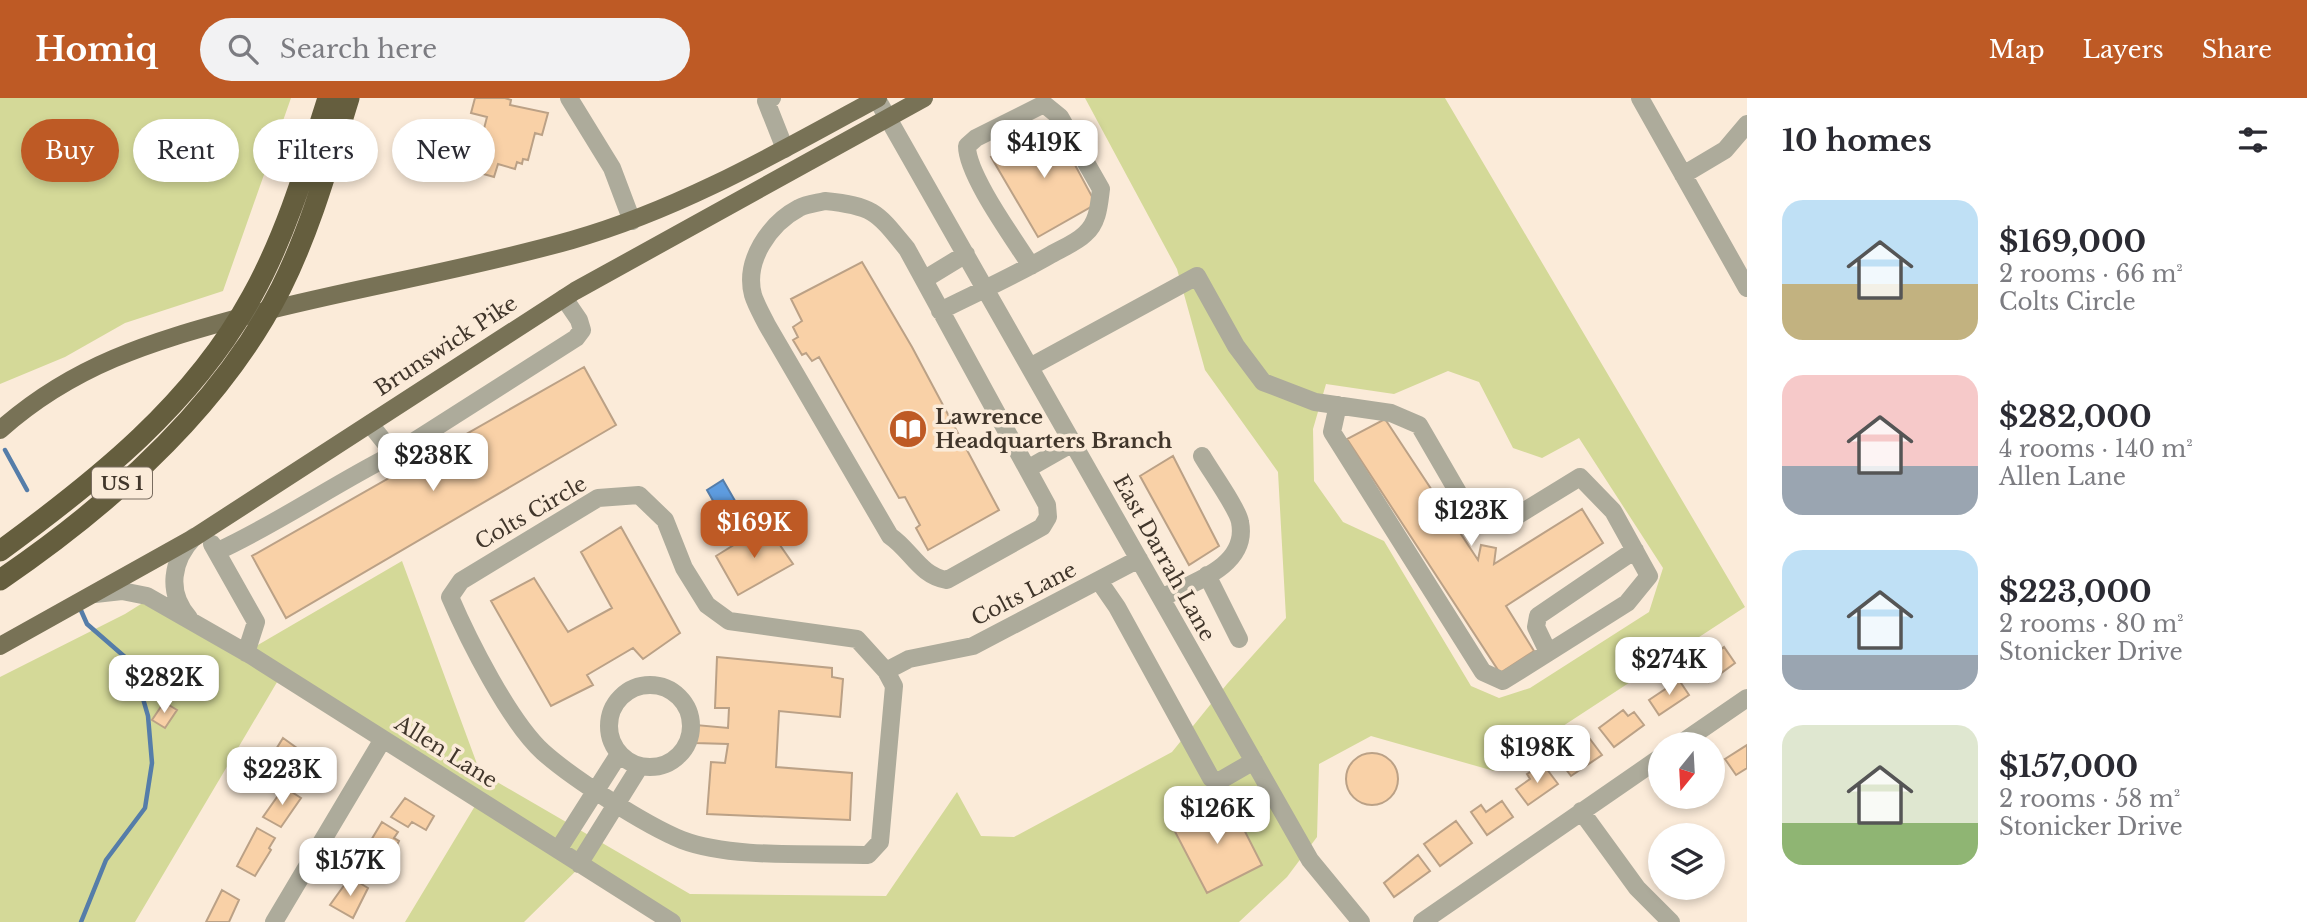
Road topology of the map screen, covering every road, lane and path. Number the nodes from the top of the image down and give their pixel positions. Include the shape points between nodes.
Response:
1 (328, 98) edge
2 (349, 98) edge
3 (569, 98) edge
4 (877, 98) edge
5 (924, 98) edge
6 (1640, 98) edge
7 (767, 99) edge
8 (889, 118) junction
9 (1747, 124) edge
10 (785, 149) junction
11 (1683, 175) junction
12 (632, 221) junction
13 (966, 254) junction
14 (1031, 266) junction
15 (925, 279) junction
16 (1747, 288) edge
17 (986, 289) junction
18 (564, 298) junction
19 (940, 311) junction
20 (1030, 367) junction
21 (1339, 405) junction
22 (370, 424) junction
23 (0, 430) edge
24 (1073, 443) junction
25 (394, 454) junction
26 (1202, 456) dead end
27 (1030, 468) junction
28 (198, 534) junction
29 (1635, 550) junction
30 (0, 551) edge
31 (218, 551) junction
32 (1139, 559) junction
33 (1207, 575) junction
34 (0, 580) edge
35 (1099, 581) junction
36 (91, 596) junction
37 (1161, 598) junction
38 (194, 623) junction
39 (1239, 639) dead end
40 (0, 646) edge
41 (1548, 652) junction
42 (246, 653) junction
43 (886, 671) junction
44 (1747, 698) edge
45 (1697, 732) edge
46 (383, 739) junction
47 (619, 754) junction
48 (1254, 761) junction
49 (640, 766) junction
50 (1648, 766) edge
51 (596, 790) junction
52 (618, 803) junction
53 (1581, 811) junction
54 (558, 850) junction
55 (579, 864) junction
56 (274, 922) edge
57 (671, 922) edge
58 (1362, 922) edge
59 (1422, 922) edge
60 (1671, 922) edge

1 - 30 highway, US 1 via 276,244 252,297 190,386 158,423 93,481
2 - 34 highway, US 1 via 305,232 281,288 230,371 159,451
3 - 12 street via 611,169
4 - 8 street, East Darrah Lane
4 - 10 main road
5 - 8 main road, Brunswick Pike
6 - 11 street
7 - 10 street
8 - 13 street, East Darrah Lane
8 - 18 main road, Brunswick Pike
9 - 11 street via 1725,150
10 - 12 main road
11 - 16 street
12 - 23 main road via 569,241 318,296 157,340 81,373
13 - 15 street
13 - 17 street, East Darrah Lane
14 - 14 street via 985,193 967,156 967,146 1044,104 1060,117 1101,189 1096,216 1085,234
14 - 17 street
15 - 19 street
15 - 27 street via 882,218 862,205 825,201 799,208 776,225 752,266 753,294 767,325 890,536 905,546 926,574 947,580 1042,527 1048,517 1047,505
17 - 19 street
17 - 20 street, East Darrah Lane
18 - 22 main road, Brunswick Pike
18 - 25 street via 579,320 582,330 576,338
19 - 27 street
20 - 21 street via 1197,275 1263,382 1315,402
20 - 24 street, East Darrah Lane
21 - 29 street via 1391,413 1419,425 1458,494 1484,522 1518,515 1580,477 1613,511
21 - 41 street via 1332,432 1483,672 1503,681
22 - 25 street
22 - 28 main road, Brunswick Pike
24 - 27 street
24 - 32 street, East Darrah Lane
25 - 31 street
26 - 33 street via 1240,522 1238,543 1226,565
28 - 31 street
28 - 36 main road, Brunswick Pike
28 - 38 street, Allen Lane via 178,559 174,586 182,610
29 - 41 street via 1538,616 1538,632
29 - 41 street via 1649,576 1627,603
31 - 42 street via 257,622
32 - 35 street, Colts Lane
32 - 37 street, East Darrah Lane
33 - 37 street
33 - 39 street
35 - 43 street, Colts Lane via 973,646 909,659
35 - 48 street via 1211,778 1221,780
36 - 38 street, Allen Lane via 138,593
36 - 40 main road, Brunswick Pike
37 - 48 street, East Darrah Lane
38 - 42 street, Allen Lane
42 - 46 street, Allen Lane
43 - 51 street, Colts Circle via 857,639 729,621 707,605 684,568 665,520 639,495 598,498 461,580 450,597 468,639 541,751
43 - 52 street, Colts Circle via 894,686 883,818 880,842 867,855 741,851 683,840
44 - 45 street
46 - 54 street, Allen Lane
46 - 56 street
47 - 49 street
47 - 49 street via 609,729 617,702 640,686 668,689 687,707 691,719 688,745 669,764
47 - 51 street
48 - 58 street, East Darrah Lane via 1310,860
49 - 52 street
50 - 53 street
51 - 52 street, Colts Circle
51 - 54 street
52 - 55 street
53 - 59 street
53 - 60 street via 1637,888
54 - 55 street, Allen Lane
55 - 57 street, Allen Lane

